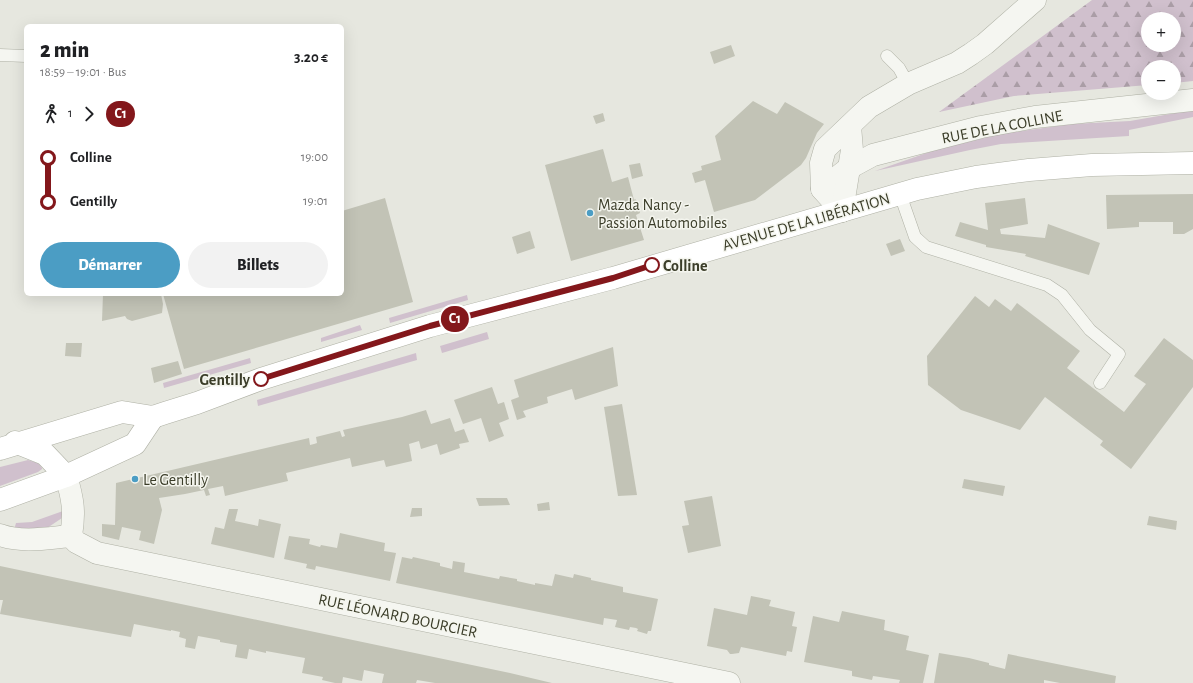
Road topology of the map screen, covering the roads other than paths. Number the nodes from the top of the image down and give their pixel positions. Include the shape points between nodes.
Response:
1 (1035, 0) edge
2 (0, 55) edge
3 (24, 56) edge
4 (887, 56) dead end
5 (908, 84) junction
6 (1193, 100) edge
7 (850, 126) junction
8 (1193, 164) edge
9 (849, 168) junction
10 (822, 189) junction
11 (900, 194) junction
12 (842, 211) junction
13 (1100, 382) dead end
14 (153, 417) junction
15 (6, 443) edge
16 (66, 476) junction
17 (0, 500) edge
18 (0, 535) edge
19 (71, 536) junction
20 (729, 683) edge

1 - 5 street via 971,54 957,63
2 - 3 lane
4 - 5 lane via 899,68
5 - 7 street via 869,107
6 - 9 street, RUE DE LA COLLINE via 1035,117 981,127 874,155
7 - 9 street via 852,150
7 - 10 street via 825,149 821,163
8 - 11 main road, AVENUE DE LA LIBÉRATION via 1092,165 1029,170 976,177
9 - 10 street, RUE DE LA COLLINE
9 - 12 street
10 - 12 street
11 - 12 main road, AVENUE DE LA LIBÉRATION
11 - 13 lane via 915,236 926,247 1047,285 1062,295 1090,330 1119,354
12 - 14 main road, AVENUE DE LA LIBÉRATION via 613,278 430,326 261,379
14 - 15 main road, AVENUE DE LA LIBÉRATION via 122,412
14 - 16 main road via 135,444
15 - 16 main road via 45,454
16 - 17 main road
16 - 19 street via 73,500
18 - 19 street via 24,540
19 - 20 street, RUE LÉONARD BOURCIER via 76,542 97,553

